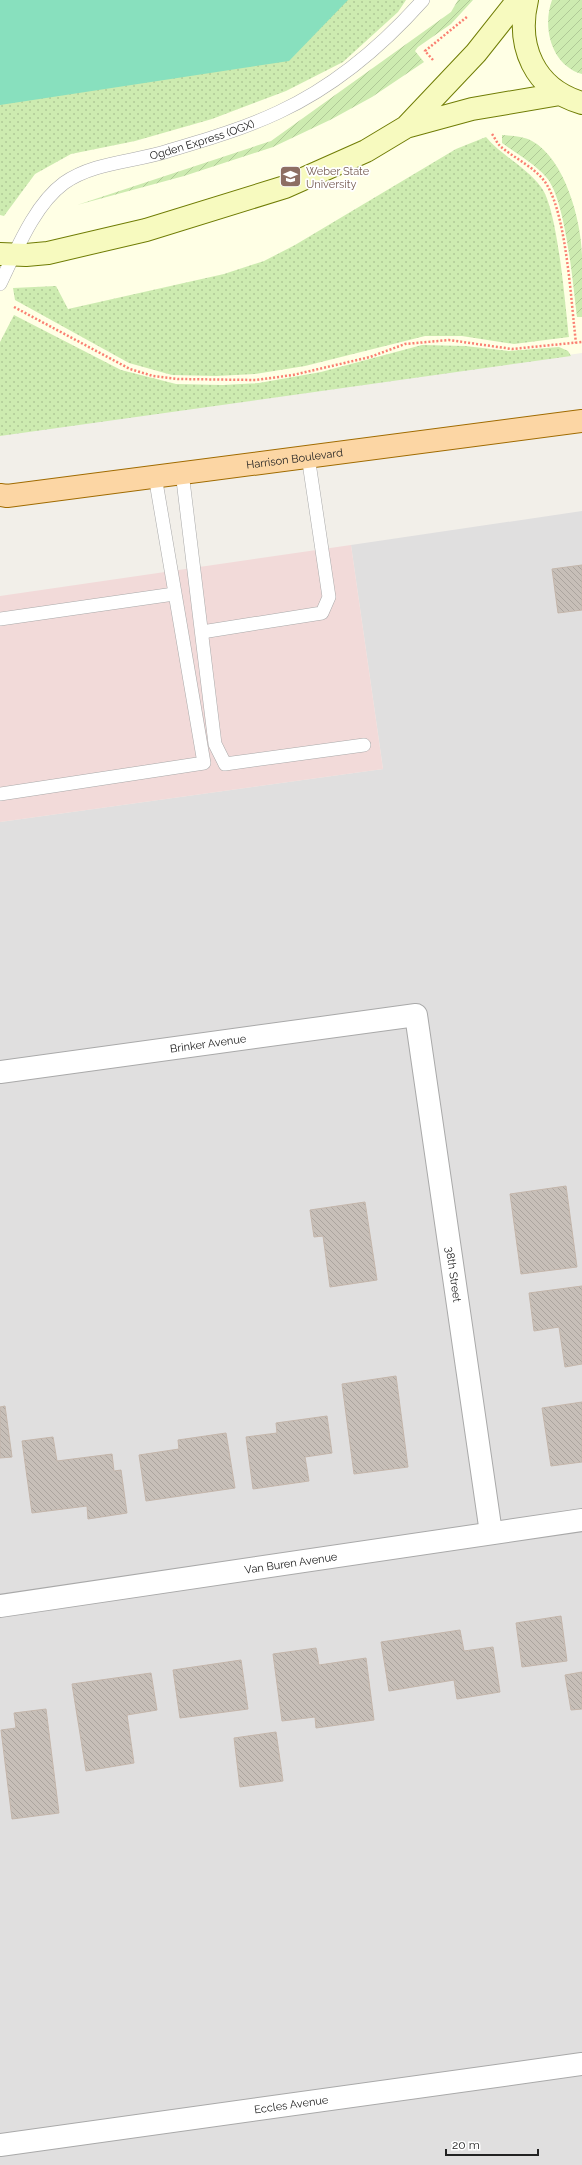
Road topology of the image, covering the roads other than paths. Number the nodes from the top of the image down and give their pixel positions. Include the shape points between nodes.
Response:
1 (423, 0) edge
2 (518, 0) edge
3 (527, 0) edge
4 (574, 104) edge
5 (406, 127) junction
6 (7, 255) edge
7 (0, 284) edge
8 (582, 421) edge
9 (308, 456) junction
10 (182, 472) junction
11 (155, 476) junction
12 (2, 498) edge
13 (174, 594) junction
14 (0, 619) edge
15 (202, 632) junction
16 (364, 745) dead end
17 (0, 794) edge
18 (416, 1015) joint
19 (0, 1072) edge
20 (582, 1520) edge
21 (491, 1533) junction
22 (0, 1606) edge
23 (582, 2064) edge
24 (0, 2145) edge

1 - 6 lane, Ogden Express (OGX) via 396,29 355,66 298,102 205,140 93,169 64,184 40,208
2 - 5 street via 476,53
3 - 4 street via 523,16 523,36 528,55 537,73
4 - 5 street via 472,109
5 - 6 street via 331,168 265,194 101,241 48,253
6 - 7 lane, Ogden Express (OGX)
8 - 9 main road, Harrison Boulevard
9 - 10 main road, Harrison Boulevard
9 - 15 lane via 329,597 322,613
10 - 11 main road, Harrison Boulevard
10 - 15 lane
11 - 12 main road, Harrison Boulevard
11 - 13 lane
13 - 14 lane
13 - 17 lane via 204,763
15 - 16 lane via 215,744 225,764
18 - 19 street, Brinker Avenue
18 - 21 street, 38th Street
20 - 21 street, Van Buren Avenue
21 - 22 street, Van Buren Avenue
23 - 24 street, Eccles Avenue

